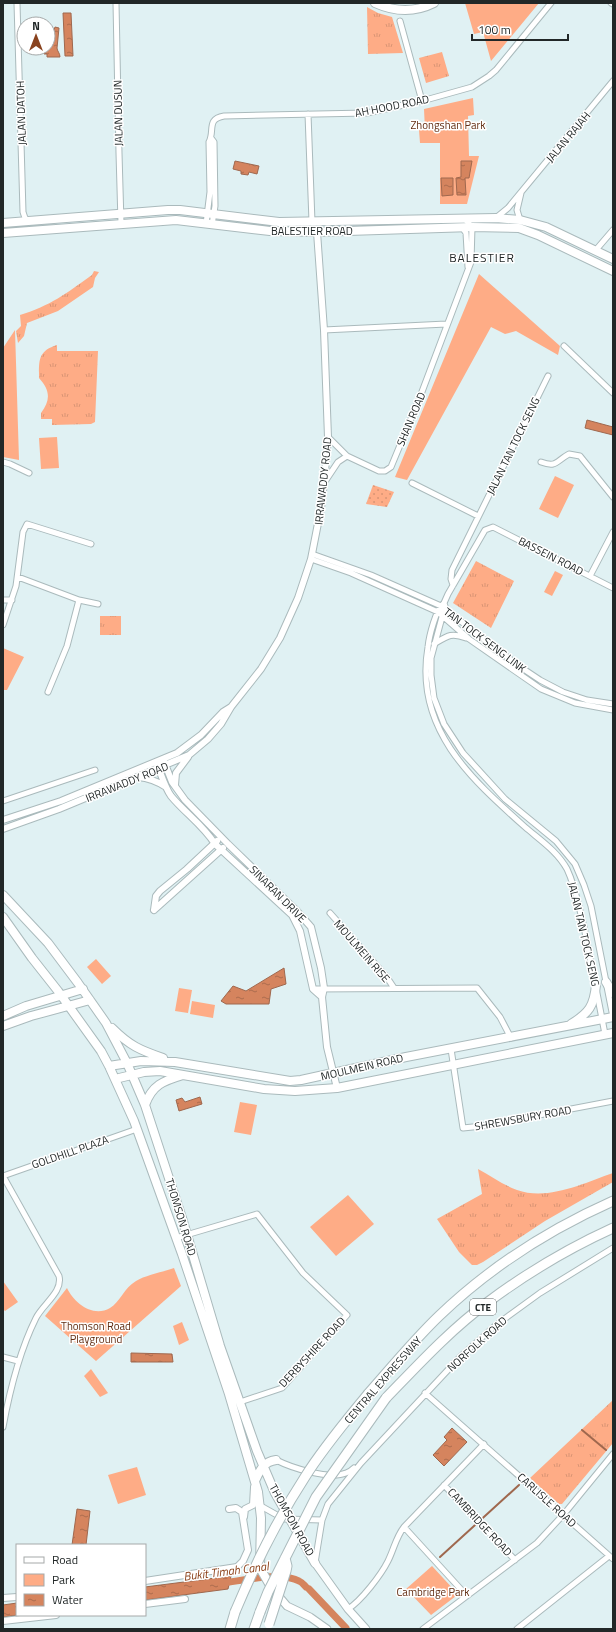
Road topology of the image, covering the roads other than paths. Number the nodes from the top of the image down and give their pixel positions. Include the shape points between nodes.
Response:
1 (17, 3) edge
2 (116, 3) edge
3 (375, 3) edge
4 (434, 3) edge
5 (551, 3) edge
6 (400, 21) dead end
7 (613, 81) edge
8 (422, 101) junction
9 (308, 114) junction
10 (521, 192) junction
11 (121, 213) junction
12 (211, 214) junction
13 (464, 218) junction
14 (496, 218) junction
15 (520, 220) junction
16 (29, 222) junction
17 (312, 222) junction
18 (3, 223) edge
19 (121, 223) junction
20 (209, 224) junction
21 (462, 227) junction
22 (472, 227) junction
23 (613, 230) edge
24 (318, 232) junction
25 (3, 233) edge
26 (595, 251) junction
27 (613, 259) edge
28 (468, 267) junction
29 (613, 271) edge
30 (446, 324) junction
31 (324, 330) junction
32 (564, 346) dead end
33 (548, 376) dead end
34 (613, 393) edge
35 (328, 437) junction
36 (347, 456) junction
37 (3, 462) edge
38 (541, 462) dead end
39 (29, 473) dead end
40 (324, 483) junction
41 (412, 483) dead end
42 (613, 497) edge
43 (478, 516) junction
44 (488, 528) joint
45 (613, 532) edge
46 (91, 544) dead end
47 (312, 557) junction
48 (590, 576) junction
49 (18, 577) junction
50 (453, 585) junction
51 (613, 588) edge
52 (3, 600) edge
53 (12, 600) junction
54 (79, 600) junction
55 (98, 604) dead end
56 (443, 606) junction
57 (440, 614) junction
58 (3, 625) edge
59 (469, 639) junction
60 (434, 644) junction
61 (48, 692) dead end
62 (613, 704) edge
63 (231, 707) junction
64 (613, 710) edge
65 (189, 755) junction
66 (163, 759) junction
67 (156, 762) junction
68 (166, 766) junction
69 (159, 768) junction
70 (95, 770) dead end
71 (137, 777) junction
72 (166, 787) junction
73 (176, 790) junction
74 (3, 802) edge
75 (3, 820) edge
76 (3, 829) edge
77 (221, 837) junction
78 (215, 844) junction
79 (228, 844) junction
80 (221, 850) junction
81 (3, 895) edge
82 (330, 913) dead end
83 (3, 917) edge
84 (606, 982) junction
85 (596, 985) junction
86 (324, 988) junction
87 (394, 988) junction
88 (313, 989) junction
89 (83, 990) junction
90 (613, 993) edge
91 (62, 996) junction
92 (322, 997) junction
93 (90, 1000) junction
94 (69, 1007) junction
95 (3, 1016) edge
96 (613, 1017) edge
97 (602, 1019) junction
98 (106, 1023) junction
99 (3, 1026) edge
100 (567, 1026) junction
101 (609, 1034) edge
102 (511, 1038) junction
103 (451, 1050) junction
104 (175, 1062) junction
105 (127, 1063) junction
106 (109, 1066) junction
107 (454, 1066) junction
108 (186, 1074) junction
109 (335, 1074) junction
110 (132, 1075) junction
111 (115, 1079) junction
112 (337, 1088) junction
113 (613, 1101) edge
114 (145, 1105) junction
115 (137, 1129) junction
116 (3, 1176) edge
117 (613, 1200) edge
118 (613, 1228) edge
119 (187, 1235) junction
120 (176, 1238) junction
121 (613, 1248) edge
122 (3, 1358) edge
123 (18, 1361) junction
124 (425, 1393) junction
125 (240, 1402) junction
126 (3, 1427) edge
127 (484, 1444) junction
128 (257, 1451) junction
129 (613, 1454) edge
130 (276, 1460) junction
131 (361, 1463) junction
132 (264, 1465) junction
133 (254, 1477) junction
134 (444, 1485) junction
135 (260, 1505) junction
136 (229, 1509) dead end
137 (564, 1514) junction
138 (244, 1518) junction
139 (322, 1520) junction
140 (404, 1527) junction
141 (285, 1558) junction
142 (611, 1558) edge
143 (515, 1560) junction
144 (315, 1563) junction
145 (146, 1580) edge
146 (269, 1584) joint
147 (467, 1596) junction
148 (16, 1597) edge
149 (3, 1598) edge
150 (185, 1599) dead end
151 (146, 1604) edge
152 (348, 1609) junction
153 (47, 1616) edge
154 (3, 1621) edge
155 (269, 1627) edge
156 (229, 1629) edge
157 (254, 1629) edge
158 (327, 1629) edge
159 (366, 1629) edge
160 (423, 1629) edge
161 (517, 1629) edge

1 - 16 street, JALAN DATOH via 23,212
2 - 11 street, JALAN DUSUN
3 - 4 main road via 402,11 420,9
5 - 8 street, AH HOOD ROAD via 489,76 472,87
6 - 8 street
7 - 10 street, JALAN RAJAH
8 - 9 street, AH HOOD ROAD via 366,113
9 - 12 street, AH HOOD ROAD via 220,117 212,124 209,142
9 - 17 street, BALESTIER ROAD
10 - 14 street, JALAN RAJAH
10 - 15 street via 518,210
11 - 12 main road, BALESTIER ROAD via 180,210
11 - 16 main road, BALESTIER ROAD
11 - 19 street, JALAN DUSUN
12 - 17 main road, BALESTIER ROAD via 279,222
12 - 20 street, AH HOOD ROAD
13 - 14 main road, BALESTIER ROAD
13 - 17 main road, BALESTIER ROAD
13 - 22 street
14 - 15 main road, BALESTIER ROAD
15 - 26 main road, BALESTIER ROAD via 546,227
16 - 18 main road, BALESTIER ROAD
19 - 20 main road, BALESTIER ROAD via 176,220
19 - 25 main road, BALESTIER ROAD
20 - 24 main road, BALESTIER ROAD via 270,231
21 - 22 main road, BALESTIER ROAD
21 - 24 main road, BALESTIER ROAD
21 - 28 street, SHAN ROAD via 466,233
22 - 28 street, SHAN ROAD
22 - 29 main road, BALESTIER ROAD via 519,228
23 - 26 street
24 - 31 street, IRRAWADDY ROAD
26 - 27 main road, BALESTIER ROAD
28 - 30 street, SHAN ROAD
30 - 31 street
30 - 36 street, SHAN ROAD via 391,467 385,472 379,471
31 - 35 street, IRRAWADDY ROAD
32 - 34 street
33 - 43 street, JALAN TAN TOCK SENG
35 - 36 street, SHAN ROAD
35 - 40 street, IRRAWADDY ROAD
36 - 40 street via 338,462
37 - 39 street
38 - 42 street via 555,465 569,454 580,456
40 - 47 street, IRRAWADDY ROAD
41 - 43 street
43 - 50 street, JALAN TAN TOCK SENG via 452,570
44 - 48 street, BASSEIN ROAD via 493,527
44 - 50 street, JALAN TAN TOCK SENG
45 - 48 street
46 - 49 street via 27,524 23,532
47 - 56 street, TAN TOCK SENG LINK via 371,575
47 - 57 street, TAN TOCK SENG LINK
47 - 63 street, IRRAWADDY ROAD via 298,598 280,638 262,669
48 - 51 street, BASSEIN ROAD
49 - 53 street
49 - 54 street
50 - 56 street, JALAN TAN TOCK SENG
52 - 53 street
53 - 58 street
54 - 55 street
54 - 61 street via 67,646
56 - 57 street, JALAN TAN TOCK SENG
56 - 62 street, TAN TOCK SENG LINK via 474,633 540,680 563,692 587,700
57 - 59 street, TAN TOCK SENG LINK
57 - 60 street, JALAN TAN TOCK SENG
57 - 85 street, JALAN TAN TOCK SENG via 429,638 426,657 425,675 432,714 448,746 484,791 555,852 566,868 577,895
59 - 60 street, TAN TOCK SENG LINK via 449,635
59 - 64 street, TAN TOCK SENG LINK via 541,689 574,703
60 - 84 street, JALAN TAN TOCK SENG via 431,658 432,691 444,724 453,740 490,785 556,841 575,864 591,906
63 - 65 street, IRRAWADDY ROAD via 215,732
63 - 66 street, IRRAWADDY ROAD via 190,745
65 - 68 street, IRRAWADDY ROAD
65 - 73 street via 175,775
66 - 67 street, IRRAWADDY ROAD
66 - 68 street, SINARAN DRIVE
67 - 69 street, SINARAN DRIVE
67 - 75 street, IRRAWADDY ROAD via 61,801
68 - 69 street, IRRAWADDY ROAD
68 - 73 street, SINARAN DRIVE
69 - 71 street, IRRAWADDY ROAD
69 - 72 street, SINARAN DRIVE
70 - 74 street
71 - 72 street via 157,781
71 - 76 street, IRRAWADDY ROAD
72 - 78 street, SINARAN DRIVE via 171,796 208,833
73 - 77 street, SINARAN DRIVE
77 - 78 street
77 - 79 street, SINARAN DRIVE
78 - 80 street, SINARAN DRIVE
78 - 80 street via 156,896 154,910
79 - 80 street
79 - 86 street, SINARAN DRIVE via 311,927
80 - 88 street, SINARAN DRIVE via 292,915 302,936
81 - 89 main road, THOMSON ROAD via 48,943
82 - 87 street, MOULMEIN RISE
83 - 91 main road, THOMSON ROAD
84 - 90 main road
84 - 96 street, JALAN TAN TOCK SENG
85 - 97 street, JALAN TAN TOCK SENG
85 - 100 main road via 595,1000 591,1007 578,1020
86 - 87 street, MOULMEIN RISE
86 - 88 street, MOULMEIN RISE
86 - 92 street, SINARAN DRIVE
87 - 102 street, MOULMEIN RISE via 479,989 500,1017
88 - 92 street
89 - 91 main road
89 - 93 main road, THOMSON ROAD
91 - 94 main road, THOMSON ROAD
91 - 95 main road via 26,1006
92 - 109 street, SINARAN DRIVE via 327,1044
93 - 94 main road
93 - 98 main road, THOMSON ROAD
94 - 99 main road
94 - 106 main road, THOMSON ROAD
96 - 97 main road, MOULMEIN ROAD
97 - 100 main road, MOULMEIN ROAD
97 - 101 street, JALAN TAN TOCK SENG
98 - 104 main road via 137,1049
98 - 105 main road, THOMSON ROAD
100 - 102 main road, MOULMEIN ROAD
101 - 107 main road, MOULMEIN ROAD
102 - 103 main road, MOULMEIN ROAD
103 - 107 street, SHREWSBURY ROAD
103 - 109 main road, MOULMEIN ROAD via 406,1057
104 - 105 main road, MOULMEIN ROAD via 151,1060
104 - 109 main road, MOULMEIN ROAD via 290,1081
105 - 106 main road, MOULMEIN ROAD
105 - 110 main road, THOMSON ROAD
106 - 111 main road, THOMSON ROAD
107 - 112 main road, MOULMEIN ROAD
107 - 113 street, SHREWSBURY ROAD via 463,1128
108 - 110 main road, MOULMEIN ROAD via 160,1071
108 - 112 main road, MOULMEIN ROAD via 264,1089 295,1091
108 - 114 main road via 159,1084 149,1094
109 - 112 street, SINARAN DRIVE
110 - 111 main road, MOULMEIN ROAD
110 - 114 main road, THOMSON ROAD
111 - 115 main road, THOMSON ROAD
114 - 119 main road, THOMSON ROAD
115 - 116 street, GOLDHILL PLAZA
115 - 120 main road, THOMSON ROAD
116 - 123 street via 58,1276 59,1286 36,1318
117 - 156 highway, CENTRAL EXPRESSWAY / CTE, bridge via 526,1248 474,1285 438,1316 368,1394 306,1475 279,1518 257,1561
118 - 141 highway, CENTRAL EXPRESSWAY / CTE, bridge via 537,1268 487,1303 424,1358 386,1398 316,1497
119 - 120 street
119 - 125 main road, THOMSON ROAD via 220,1346
119 - 125 street, DERBYSHIRE ROAD via 257,1214 303,1273 347,1315 282,1388
120 - 133 main road, THOMSON ROAD
121 - 124 street, NORFOLK ROAD via 540,1293 496,1325
122 - 123 street
123 - 126 street
124 - 127 street, CARLISLE ROAD
124 - 131 street, NORFOLK ROAD
125 - 128 main road, THOMSON ROAD
127 - 134 street
127 - 137 street, CARLISLE ROAD
128 - 130 main road
128 - 132 main road, THOMSON ROAD
129 - 137 street, CAMBRIDGE ROAD
130 - 131 street, NORFOLK ROAD via 294,1468 338,1475 348,1473
130 - 132 main road
131 - 139 street, NORFOLK ROAD via 328,1504
132 - 133 main road
132 - 144 main road, THOMSON ROAD via 275,1493
133 - 135 main road, THOMSON ROAD
133 - 138 street via 254,1501 253,1505 244,1510
134 - 140 street
134 - 143 street, CAMBRIDGE ROAD
135 - 139 street via 284,1519
135 - 146 main road, THOMSON ROAD via 260,1568
136 - 138 street via 240,1510
137 - 142 street, CARLISLE ROAD
137 - 143 street, CAMBRIDGE ROAD via 537,1543
138 - 145 street via 248,1550 237,1567
139 - 144 street, NORFOLK ROAD
140 - 147 street
140 - 152 street via 397,1537 387,1563 372,1584
141 - 155 highway, bridge via 286,1571
141 - 157 highway, CENTRAL EXPRESSWAY / CTE, bridge
142 - 161 street, CARLISLE ROAD
143 - 147 street, CAMBRIDGE ROAD
144 - 152 main road
146 - 158 main road via 287,1606
147 - 160 street, CAMBRIDGE ROAD
148 - 149 street
150 - 151 street
152 - 159 main road
153 - 154 street

